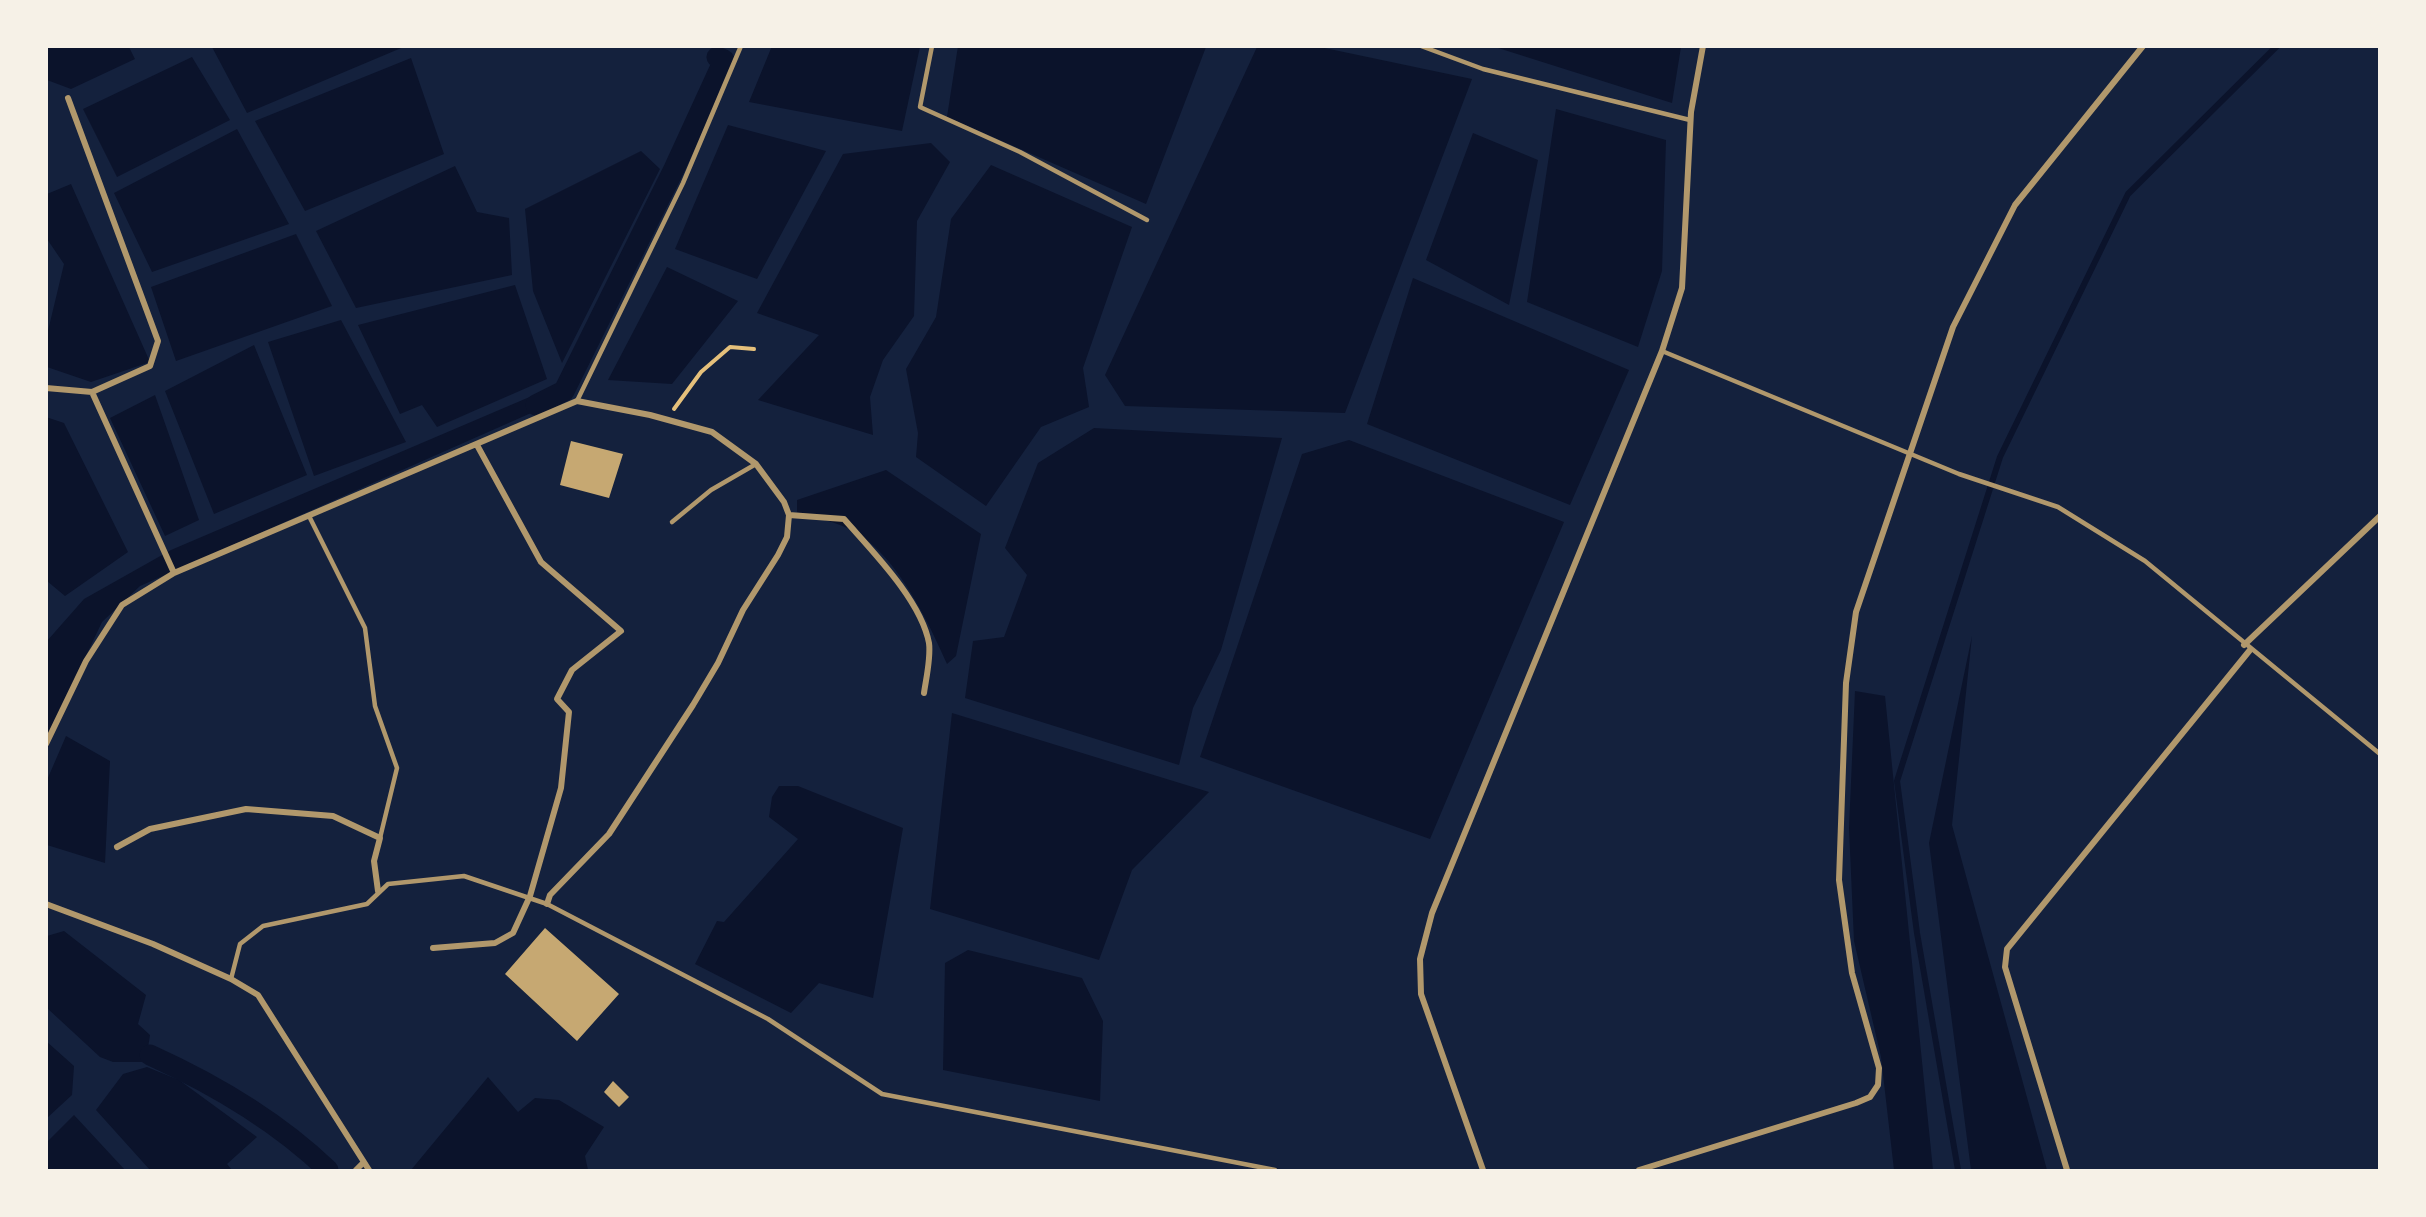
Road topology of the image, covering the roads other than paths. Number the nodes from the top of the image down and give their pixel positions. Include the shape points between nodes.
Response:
1 (741, 46) edge
2 (932, 46) edge
3 (1421, 46) edge
4 (1703, 46) edge
5 (2143, 46) edge
6 (68, 98) dead end
7 (1690, 120) junction
8 (1147, 220) dead end
9 (1662, 351) junction
10 (46, 388) edge
11 (92, 392) junction
12 (577, 401) junction
13 (477, 445) junction
14 (1912, 453) junction
15 (756, 464) junction
16 (789, 515) junction
17 (309, 516) junction
18 (2379, 516) edge
19 (672, 522) dead end
20 (174, 573) junction
21 (2247, 648) junction
22 (924, 693) dead end
23 (46, 744) edge
24 (2379, 754) edge
25 (380, 838) junction
26 (117, 847) dead end
27 (378, 891) junction
28 (530, 896) junction
29 (46, 904) edge
30 (547, 904) junction
31 (433, 948) dead end
32 (231, 979) junction
33 (362, 1164) dead end
34 (356, 1170) edge
35 (369, 1170) edge
36 (1275, 1170) edge
37 (1483, 1170) edge
38 (1639, 1170) edge
39 (2067, 1170) edge

1 - 12 lane via 683,183
2 - 8 lane via 920,107 1020,152
3 - 7 lane via 1483,69
4 - 7 street
5 - 14 street via 2015,205 1953,327
6 - 11 street via 158,341 150,366
7 - 9 street via 1682,288
9 - 14 lane
9 - 37 street via 1436,902 1420,959 1421,994
10 - 11 street
11 - 20 street
12 - 13 street
12 - 15 street via 712,432
13 - 17 street
13 - 28 street via 541,562 621,630 572,670 557,699 569,712 561,788
14 - 21 lane via 1959,474 2058,507 2145,561
14 - 38 street via 1856,612 1846,683 1839,880 1852,973 1879,1068 1878,1085 1870,1097 1857,1103
15 - 16 street
15 - 19 lane via 711,490
16 - 22 street via 844,519 886,567 912,603 929,644
16 - 30 street via 778,555 742,610 693,705 609,834 550,895
17 - 20 street
17 - 25 lane via 365,628 375,706 397,768
18 - 21 street
20 - 23 street via 122,605 86,661
21 - 24 lane
21 - 39 street via 2007,949 2005,967
25 - 26 street via 333,816 246,809 150,829
25 - 27 street via 374,861
27 - 28 lane via 388,884 464,876
27 - 32 lane via 367,904 351,909 263,926 240,944
28 - 30 lane
28 - 31 street via 513,933 495,943
29 - 32 street via 153,944
30 - 36 lane via 768,1019 882,1094
32 - 35 street via 258,995
33 - 34 street

